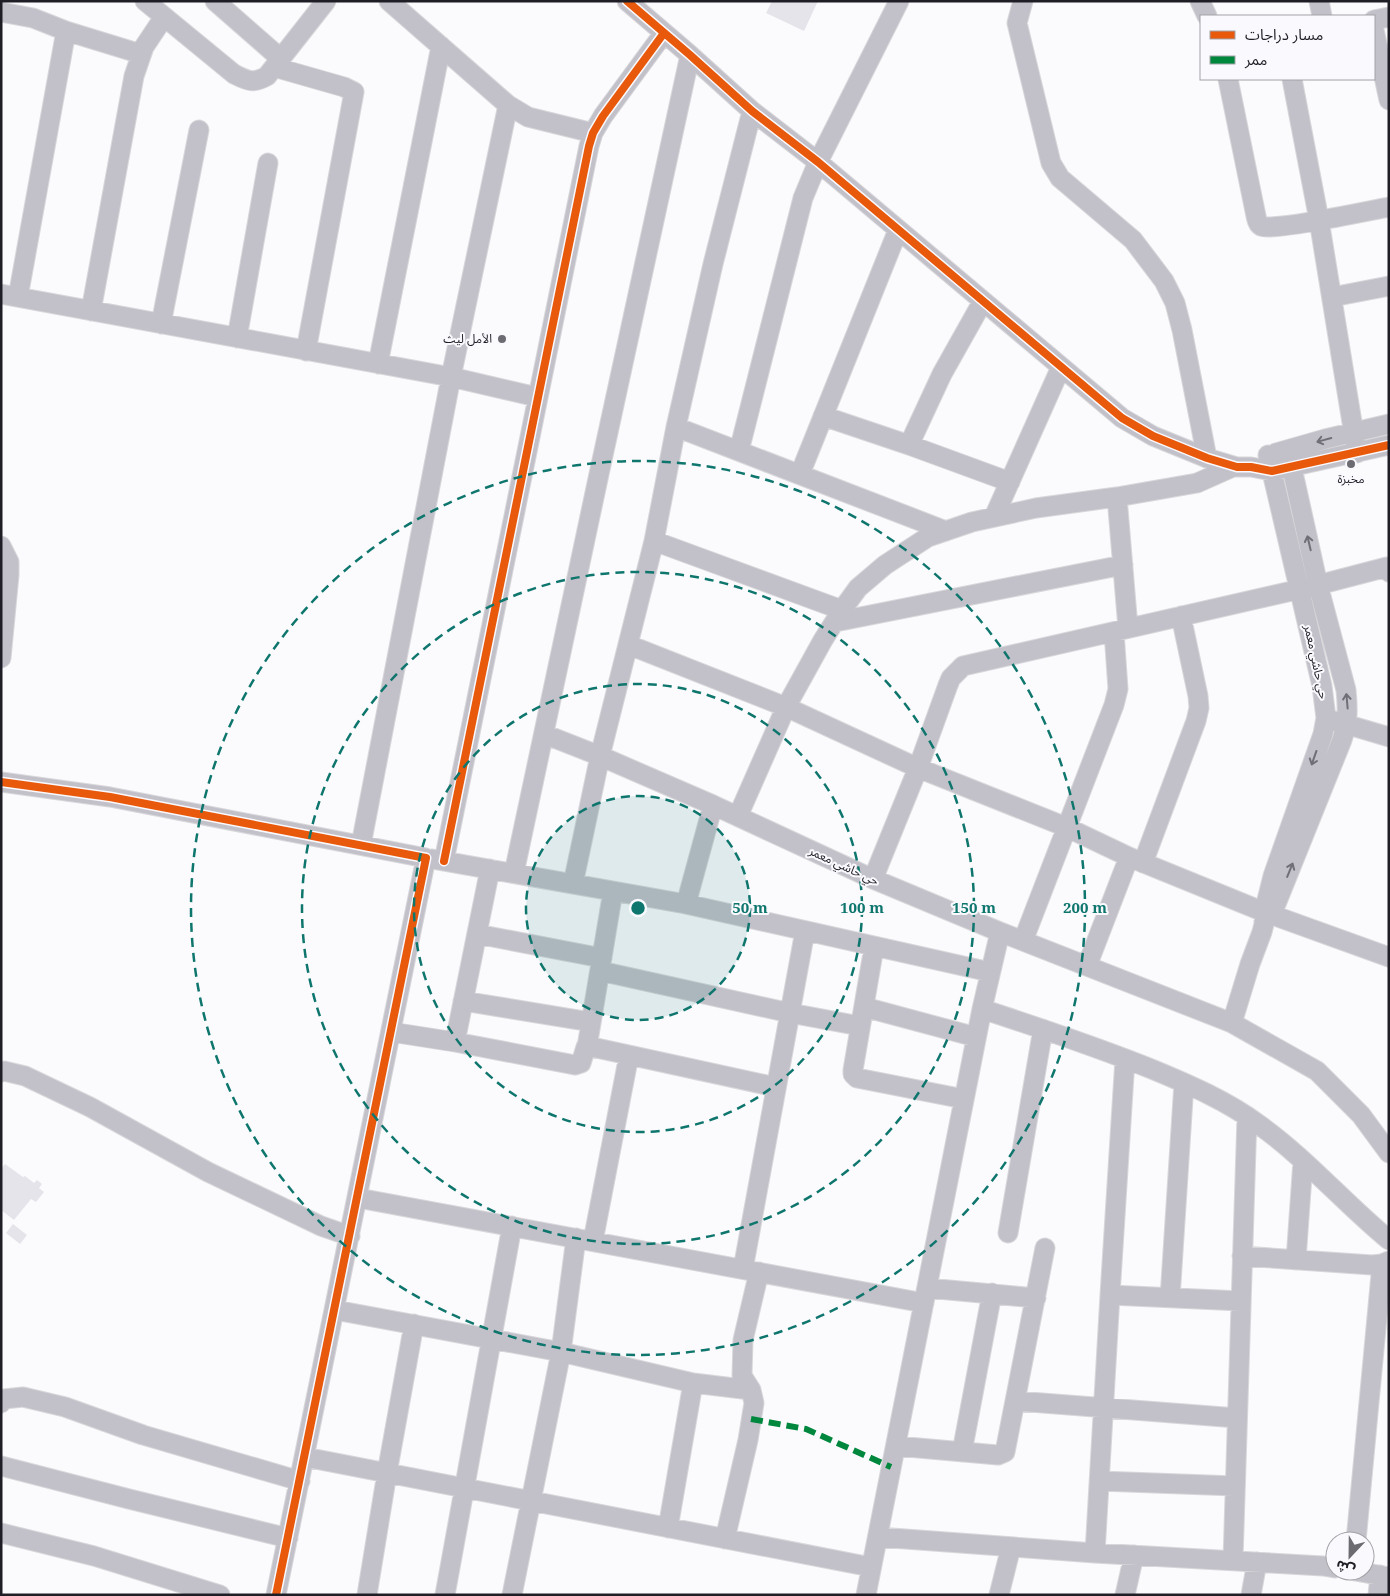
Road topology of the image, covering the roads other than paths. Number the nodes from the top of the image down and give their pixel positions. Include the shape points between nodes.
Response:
1 (145, 1) edge
2 (215, 1) edge
3 (326, 1) edge
4 (389, 1) edge
5 (627, 1) edge
6 (899, 1) edge
7 (1023, 1) edge
8 (1200, 1) edge
9 (1319, 1) edge
10 (1, 12) edge
11 (1207, 15) edge
12 (1322, 15) edge
13 (164, 17) junction
14 (1389, 17) edge
15 (1375, 20) edge
16 (66, 31) junction
17 (664, 33) junction
18 (1375, 35) edge
19 (441, 46) junction
20 (141, 54) junction
21 (690, 56) junction
22 (277, 63) junction
23 (1228, 80) edge
24 (1292, 80) edge
25 (1389, 100) edge
26 (508, 105) junction
27 (752, 111) junction
28 (199, 130) dead end
29 (593, 133) junction
30 (818, 162) junction
31 (268, 163) dead end
32 (1389, 206) edge
33 (1320, 220) junction
34 (898, 230) junction
35 (1389, 286) edge
36 (10, 295) edge
37 (1332, 297) junction
38 (982, 301) junction
39 (91, 311) junction
40 (161, 324) junction
41 (238, 338) junction
42 (306, 351) junction
43 (378, 364) junction
44 (1061, 367) junction
45 (451, 378) junction
46 (537, 397) junction
47 (824, 416) junction
48 (1389, 424) edge
49 (676, 427) junction
50 (1353, 432) junction
51 (908, 445) junction
52 (1389, 445) edge
53 (739, 451) junction
54 (1357, 453) junction
55 (1207, 458) junction
56 (1290, 458) junction
57 (1270, 463) junction
58 (1242, 467) junction
59 (800, 474) junction
60 (1010, 482) junction
61 (1118, 497) junction
62 (994, 517) junction
63 (946, 530) junction
64 (654, 541) junction
65 (1, 546) edge
66 (1123, 565) junction
67 (1388, 569) edge
68 (1318, 585) junction
69 (1299, 590) junction
70 (838, 616) junction
71 (1181, 616) junction
72 (1121, 630) junction
73 (629, 645) junction
74 (1, 658) edge
75 (786, 707) junction
76 (1326, 718) junction
77 (1347, 724) junction
78 (544, 734) junction
79 (1389, 737) edge
80 (600, 756) junction
81 (918, 768) junction
82 (1, 782) edge
83 (714, 805) junction
84 (738, 816) junction
85 (1066, 827) junction
86 (361, 845) junction
87 (435, 860) junction
88 (1136, 860) junction
89 (490, 869) junction
90 (514, 873) junction
91 (873, 879) junction
92 (574, 884) junction
93 (614, 891) junction
94 (686, 904) junction
95 (1267, 917) junction
96 (805, 931) junction
97 (1000, 932) junction
98 (477, 934) junction
99 (1023, 941) junction
100 (874, 946) junction
101 (1389, 957) edge
102 (601, 964) junction
103 (1087, 966) junction
104 (990, 972) junction
105 (464, 1001) junction
106 (864, 1007) junction
107 (982, 1009) junction
108 (790, 1013) junction
109 (591, 1022) junction
110 (1232, 1022) junction
111 (860, 1026) junction
112 (1043, 1029) junction
113 (391, 1032) junction
114 (976, 1037) junction
115 (455, 1042) junction
116 (587, 1047) junction
117 (629, 1055) junction
118 (1126, 1059) junction
119 (1, 1072) edge
120 (1184, 1083) junction
121 (776, 1087) junction
122 (964, 1099) junction
123 (1247, 1116) junction
124 (1389, 1153) edge
125 (1303, 1161) junction
126 (358, 1198) junction
127 (512, 1226) junction
128 (1008, 1233) dead end
129 (350, 1236) junction
130 (585, 1240) junction
131 (1389, 1240) edge
132 (1045, 1248) dead end
133 (1242, 1256) junction
134 (1296, 1260) junction
135 (1385, 1262) edge
136 (751, 1270) junction
137 (992, 1293) junction
138 (925, 1295) junction
139 (1110, 1295) junction
140 (1036, 1298) junction
141 (1170, 1298) junction
142 (1241, 1301) junction
143 (335, 1310) junction
144 (414, 1324) junction
145 (490, 1339) junction
146 (561, 1352) junction
147 (693, 1383) junction
148 (751, 1390) junction
149 (1016, 1401) junction
150 (1, 1403) edge
151 (1104, 1408) junction
152 (1237, 1418) junction
153 (896, 1446) junction
154 (962, 1452) junction
155 (305, 1457) junction
156 (1, 1466) edge
157 (387, 1473) junction
158 (300, 1481) junction
159 (1100, 1481) junction
160 (1235, 1486) junction
161 (464, 1488) junction
162 (531, 1501) junction
163 (668, 1528) junction
164 (1357, 1531) edge
165 (1, 1533) edge
166 (878, 1537) junction
167 (288, 1538) junction
168 (725, 1539) junction
169 (1011, 1547) junction
170 (1096, 1552) junction
171 (1134, 1555) junction
172 (1232, 1560) junction
173 (1256, 1562) junction
174 (871, 1567) junction
175 (1325, 1567) edge
176 (1385, 1576) edge
177 (278, 1594) edge
178 (220, 1595) edge
179 (367, 1595) edge
180 (445, 1595) edge
181 (512, 1595) edge
182 (866, 1595) edge
183 (998, 1595) edge
184 (1125, 1595) edge
185 (1251, 1595) edge
186 (1378, 1595) edge

1 - 13 street
2 - 22 street
3 - 22 street
4 - 19 street
5 - 17 street
6 - 30 street
7 - 55 street via 1017,23 1051,163 1060,178 1133,240 1164,281 1175,303 1182,330
8 - 11 street
9 - 12 street
10 - 16 street via 33,18
13 - 20 street
13 - 22 street via 234,74 248,81 258,81 267,76
14 - 15 street
16 - 20 street
16 - 36 street
17 - 21 street
17 - 29 street
18 - 25 street
19 - 26 street
19 - 43 street
20 - 39 street via 134,76
21 - 27 street
21 - 78 street
22 - 42 street via 354,92
23 - 33 street via 1258,224 1267,228
24 - 33 street
26 - 29 street via 528,117
26 - 45 street
27 - 30 street
27 - 49 street
28 - 40 street
29 - 46 street
30 - 34 street
30 - 53 street via 803,198
31 - 41 street
32 - 33 street
33 - 37 street
34 - 38 street
34 - 47 street
35 - 37 street
36 - 39 street
37 - 50 street
38 - 44 street
38 - 51 street
39 - 40 street
40 - 41 street
41 - 42 street
42 - 43 street
43 - 45 street
44 - 55 street via 1122,418 1153,436
44 - 60 street
45 - 46 street
45 - 86 street
46 - 87 street
47 - 51 street
47 - 59 street
48 - 50 street
49 - 53 street
49 - 64 street
50 - 54 street
50 -> 56 street
51 - 60 street
52 - 54 street
53 - 59 street
54 - 56 street
55 - 58 street
56 - 57 street
68 -> 56 street, حي حاشي معمر
57 - 58 street
57 - 69 street, حي حاشي معمر
58 - 61 street via 1197,483
59 - 63 street
60 - 62 street
61 - 62 street
61 - 66 street
62 - 63 street
63 - 70 street via 928,536 878,571 858,588
64 - 70 street
64 - 73 street
65 - 74 street via 9,562 9,574
66 - 70 street
66 - 72 street
67 - 68 street
68 - 69 street
77 -> 68 street, حي حاشي معمر via 1346,690
69 - 71 street
69 - 76 street, حي حاشي معمر via 1322,686
70 - 75 street
71 - 72 street
71 - 88 street via 1200,708
72 - 81 street via 963,666 951,678
72 - 85 street via 1118,690
73 - 75 street
73 - 80 street
75 - 81 street
75 - 84 street
76 - 77 street
76 -> 95 street, حي حاشي معمر via 1273,876
77 - 79 street
95 -> 77 street, حي حاشي معمر
78 - 80 street, حي حاشي معمر
78 - 90 street
80 - 83 street, حي حاشي معمر
80 - 92 street
81 - 85 street
81 - 91 street
82 - 86 street via 110,797
83 - 84 street, حي حاشي معمر
83 - 94 street
84 - 91 street, حي حاشي معمر
85 - 88 street
85 - 99 street
86 - 87 street
87 - 89 street
87 - 113 street
88 - 95 street
88 - 103 street
89 - 90 street
89 - 98 street
90 - 92 street
91 - 97 street, حي حاشي معمر
92 - 93 street
93 - 94 street
93 - 102 street
94 - 96 street
95 - 101 street
95 - 110 street, حي حاشي معمر
96 - 100 street
96 - 108 street
97 - 99 street, حي حاشي معمر
97 - 104 street
98 - 102 street
98 - 105 street
99 - 103 street, حي حاشي معمر
100 - 104 street
100 - 106 street
102 - 108 street
102 - 109 street
103 - 110 street, حي حاشي معمر
104 - 107 street
105 - 109 street
105 - 115 street
106 - 111 street
106 - 114 street
107 - 112 street
107 - 114 street
108 - 111 street
108 - 121 street
109 - 116 street
110 - 124 street, حي حاشي معمر via 1318,1072 1361,1115
111 - 122 street via 853,1070 857,1078
112 - 118 street
112 - 128 street
113 - 115 street
113 - 126 street
114 - 122 street
115 - 116 street via 575,1065 581,1064
116 - 117 street
117 - 121 street
117 - 130 street
118 - 120 street
118 - 139 street
119 - 129 street via 25,1076 90,1107 208,1172 321,1226
120 - 123 street
120 - 141 street
121 - 136 street
122 - 138 street
123 - 125 street
123 - 133 street
125 - 131 street
125 - 134 street
126 - 127 street
126 - 129 street
127 - 130 street
127 - 145 street
129 - 143 street
130 - 136 street
130 - 146 street
132 - 140 street
133 - 134 street
133 - 142 street
134 - 135 street via 1372,1265
135 - 164 street
136 - 138 street
136 - 148 street via 742,1376
137 - 138 street
137 - 140 street
137 - 154 street
138 - 153 street
139 - 141 street
139 - 151 street
140 - 149 street
141 - 142 street
142 - 152 street
143 - 144 street
143 - 155 street
144 - 145 street
144 - 157 street
145 - 146 street
145 - 161 street
146 - 147 street
146 - 162 street
147 - 148 street
147 - 163 street
148 - 168 street via 754,1403 748,1440
149 - 151 street
149 - 154 street via 1005,1452 998,1455
150 - 158 street via 4,1399 23,1397 65,1407 143,1435
151 - 152 street
151 - 159 street
152 - 160 street
153 - 154 street
153 - 166 street
155 - 157 street
155 - 158 street
156 - 167 street
157 - 161 street
157 - 179 street
158 - 167 street
159 - 160 street
159 - 170 street
160 - 172 street
161 - 162 street
161 - 180 street
162 - 163 street
162 - 181 street
163 - 168 street
165 - 178 street via 94,1556
166 - 169 street
166 - 174 street
167 - 177 street
168 - 174 street
169 - 170 street
169 - 183 street
170 - 171 street
171 - 172 street
171 - 184 street
172 - 173 street
173 - 175 street
173 - 185 street
174 - 182 street
176 - 186 street

